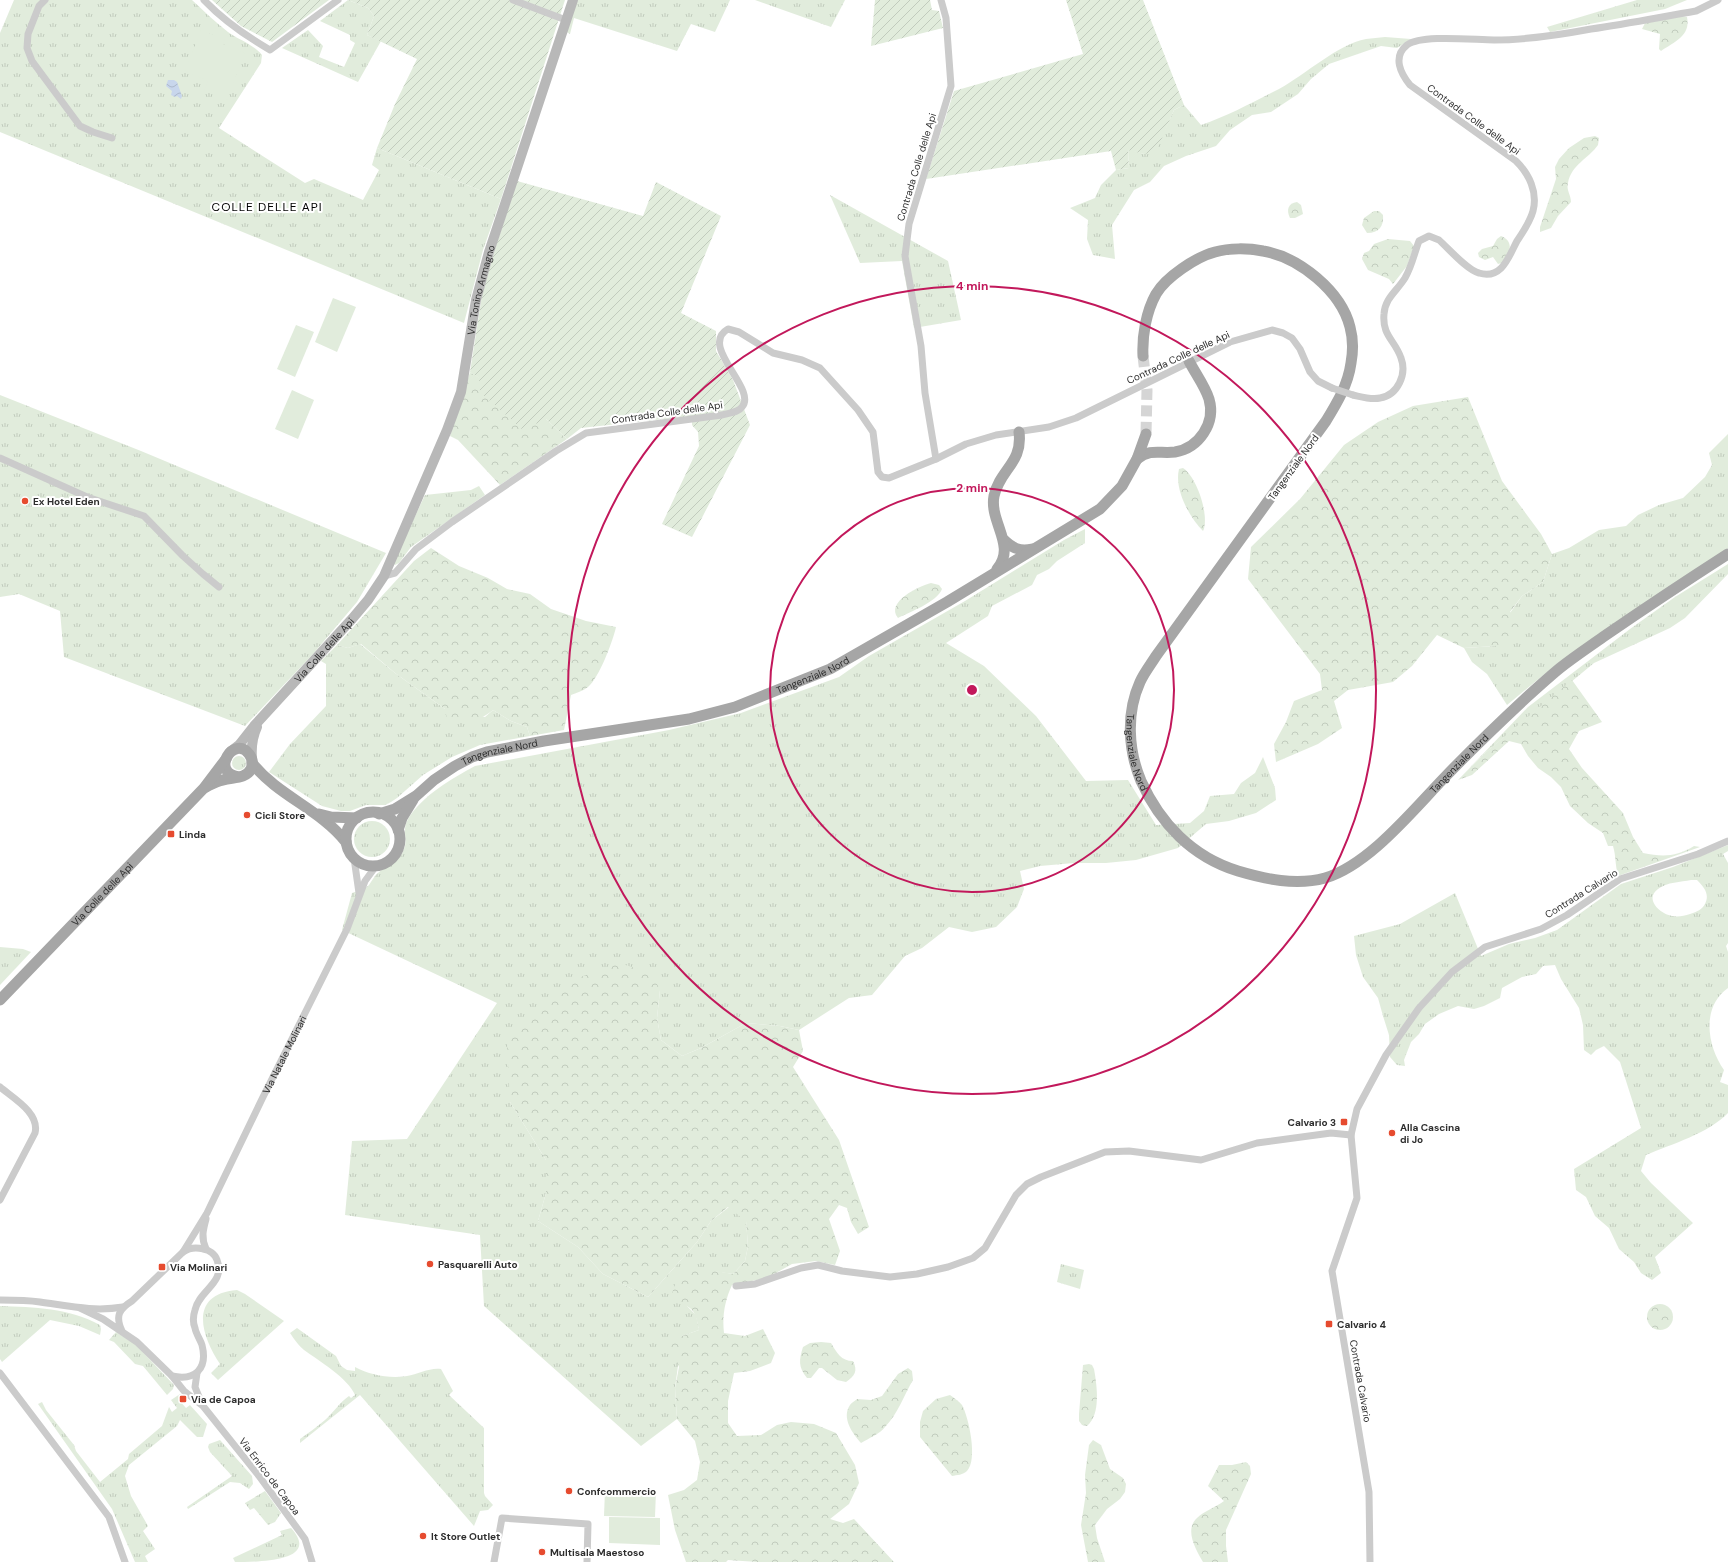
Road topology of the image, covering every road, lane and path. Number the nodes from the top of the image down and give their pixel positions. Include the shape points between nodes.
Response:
1 (45, 0) edge
2 (204, 0) edge
3 (338, 0) edge
4 (514, 0) edge
5 (573, 0) edge
6 (941, 0) edge
7 (1718, 0) edge
8 (566, 20) junction
9 (112, 138) dead end
10 (1143, 356) tunnel mouth
11 (1189, 361) junction
12 (1019, 432) junction
13 (1157, 451) junction
14 (0, 458) edge
15 (936, 459) junction
16 (1137, 459) junction
17 (1004, 540) junction
18 (1036, 548) junction
19 (1728, 554) edge
20 (995, 571) junction
21 (384, 576) junction
22 (219, 587) dead end
23 (261, 720) junction
24 (228, 755) junction
25 (252, 761) junction
26 (241, 776) junction
27 (274, 785) junction
28 (204, 788) junction
29 (416, 796) junction
30 (315, 813) junction
31 (379, 814) junction
32 (357, 818) junction
33 (398, 830) junction
34 (1728, 841) edge
35 (346, 842) junction
36 (354, 858) junction
37 (376, 866) junction
38 (359, 895) junction
39 (0, 1000) edge
40 (0, 1087) edge
41 (1351, 1135) junction
42 (0, 1200) edge
43 (207, 1213) junction
44 (206, 1249) junction
45 (183, 1252) junction
46 (736, 1286) dead end
47 (0, 1300) edge
48 (123, 1307) junction
49 (80, 1308) junction
50 (122, 1331) junction
51 (0, 1373) edge
52 (197, 1373) junction
53 (172, 1376) junction
54 (203, 1406) junction
55 (125, 1562) edge
56 (312, 1562) edge
57 (494, 1562) edge
58 (587, 1562) edge
59 (1370, 1562) edge

1 - 9 street via 39,6 28,34 27,48 32,61 80,126
2 - 3 street via 248,37 270,50
4 - 8 street
5 - 8 street, Via Tonino Armagno
6 - 15 street, Contrada Colle delle Api via 946,18 951,86 909,224 905,256 921,346 925,393
7 - 11 street, Contrada Colle delle Api, bridge via 1696,11 1542,37 1496,40 1428,39 1406,46 1399,60 1402,75 1410,85 1520,164 1530,179 1533,211 1507,263 1495,272 1478,273 1471,269 1434,237 1429,236 1419,241 1412,265 1405,279 1388,298 1384,313 1385,331 1401,357 1403,376 1398,387 1388,396 1370,399 1332,388 1318,381 1310,372 1292,338 1272,330 1230,342
8 - 21 street, Via Tonino Armagno via 488,252 476,300 461,392
10 - 19 main road, Tangenziale Nord via 1142,343 1146,321 1156,294 1171,278 1193,262 1214,252 1241,249 1264,251 1290,260 1308,271 1326,286 1336,300 1346,315 1351,334 1352,354 1348,379 1326,421 1156,656 1136,692 1131,716 1133,757 1150,800 1164,822 1183,841 1204,856 1228,868 1254,876 1298,882 1324,878 1345,870 1387,836 1487,734 1560,668
11 - 12 street, Contrada Colle delle Api via 1076,418 1049,427
11 - 13 main road via 1209,399 1208,423 1201,437 1188,447 1173,452
12 - 15 street, Contrada Colle delle Api via 996,435 966,444
12 - 17 main road via 1019,450 1016,458 999,482 994,496 993,511
13 - 16 main road
13 - 16 main road, Tangenziale Nord via 1146,435
14 - 22 street via 87,497 144,516 202,574
15 - 21 street, Contrada Colle delle Api via 889,478 882,477 876,465 873,432 858,410 820,368 802,360 773,353 739,332 728,329 720,339 720,347 739,382 745,401 739,410 722,415 586,433 452,522 416,549 395,573
16 - 18 main road, Tangenziale Nord via 1122,486 1100,508
17 - 18 main road via 1022,551
17 - 20 main road via 1004,557
18 - 20 main road, Tangenziale Nord
20 - 29 main road, Tangenziale Nord via 947,602 830,668 735,707 688,719 487,752 455,766
21 - 23 street, Via Colle delle Api via 352,619
23 - 24 street, Via Colle delle Api
23 - 25 street, Via Colle delle Api via 252,738
24 - 25 main road via 238,749 243,750 250,755
24 - 26 main road via 228,771 235,776
24 - 28 main road, Via Colle delle Api
25 - 26 main road via 250,771
25 - 27 main road
26 - 27 main road
26 - 28 main road, Via Colle delle Api
27 - 30 main road
28 - 39 main road, Via Colle delle Api
29 - 31 main road, Tangenziale Nord via 395,809
29 - 33 main road, Tangenziale Nord via 402,818
30 - 32 main road via 331,817
30 - 35 main road via 337,830
31 - 32 main road via 372,813
31 - 33 main road via 387,817
32 - 35 main road via 350,824
33 - 37 main road via 399,842 396,853 384,864
34 - 41 street, Contrada Calvario via 1698,854 1620,879 1542,929 1485,947 1452,972 1419,1008 1386,1054 1357,1109
35 - 36 main road
36 - 37 main road via 360,863
36 - 38 street, Via Natale Molinari
37 - 38 street, Via Natale Molinari
38 - 43 street, Via Natale Molinari via 347,929
40 - 42 street via 32,1114 36,1126
41 - 46 street via 1331,1133 1257,1143 1201,1160 1129,1151 1105,1152 1028,1184 1016,1195 985,1248 974,1258 948,1267 890,1277 818,1265 800,1268 755,1284
41 - 59 street, Contrada Calvario via 1357,1198 1332,1271 1369,1492
43 - 44 street, Via Natale Molinari via 202,1235
43 - 45 street, Via Natale Molinari
44 - 45 street via 190,1248
44 - 52 street via 217,1258 220,1271 215,1282 200,1297 194,1311 195,1328 204,1353 202,1365
45 - 48 street, Via Natale Molinari
47 - 49 street
48 - 49 street via 105,1310
48 - 50 street via 119,1318
49 - 50 street, Via Enrico de Capoa
50 - 53 street, Via Enrico de Capoa via 150,1353
51 - 55 street via 109,1517
52 - 53 street via 180,1378
52 - 54 street, Via Enrico de Capoa via 195,1387
53 - 54 street, Via Enrico de Capoa
54 - 56 street, Via Enrico de Capoa via 305,1539
57 - 58 street via 502,1518 588,1524

